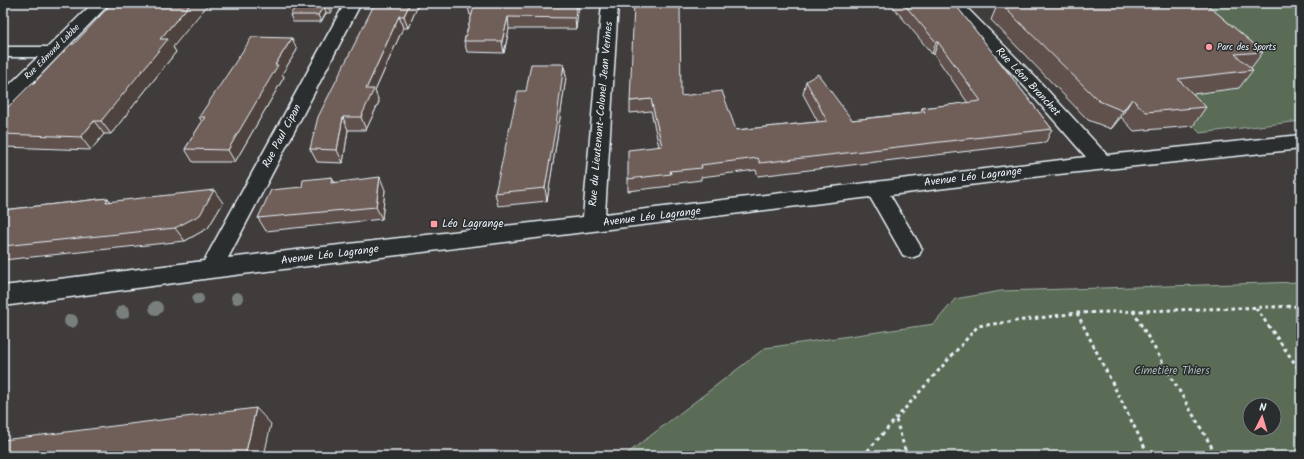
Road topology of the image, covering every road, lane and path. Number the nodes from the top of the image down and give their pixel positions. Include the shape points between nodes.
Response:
1 (102, 3) edge
2 (353, 3) edge
3 (610, 3) edge
4 (953, 3) edge
5 (3, 52) edge
6 (52, 52) junction
7 (3, 102) edge
8 (1300, 144) edge
9 (1102, 162) junction
10 (876, 189) junction
11 (593, 224) junction
12 (911, 249) dead end
13 (211, 269) junction
14 (3, 296) edge
15 (1301, 306) edge
16 (1255, 307) junction
17 (1133, 311) junction
18 (1077, 313) junction
19 (1301, 372) edge
20 (896, 419) junction
21 (863, 456) edge
22 (907, 456) edge
23 (1149, 456) edge
24 (1217, 456) edge

1 - 6 street, Rue Edmond Labbe
2 - 13 street, Rue Paul Cipan
3 - 11 street, Rue du Lieutenant-Colonel Jean Verines
4 - 9 street, Rue Léon Branchet via 1032,84
5 - 6 street
6 - 7 street, Rue Edmond Labbe
8 - 9 street, Avenue Léo Lagrange
9 - 10 street, Avenue Léo Lagrange
10 - 11 street, Avenue Léo Lagrange
10 - 12 street
11 - 13 street, Avenue Léo Lagrange
13 - 14 street, Avenue Léo Lagrange
15 - 16 path
16 - 17 path
16 - 19 path
17 - 18 path
17 - 24 path
18 - 20 path via 978,326
18 - 23 path
20 - 21 path
20 - 22 path

